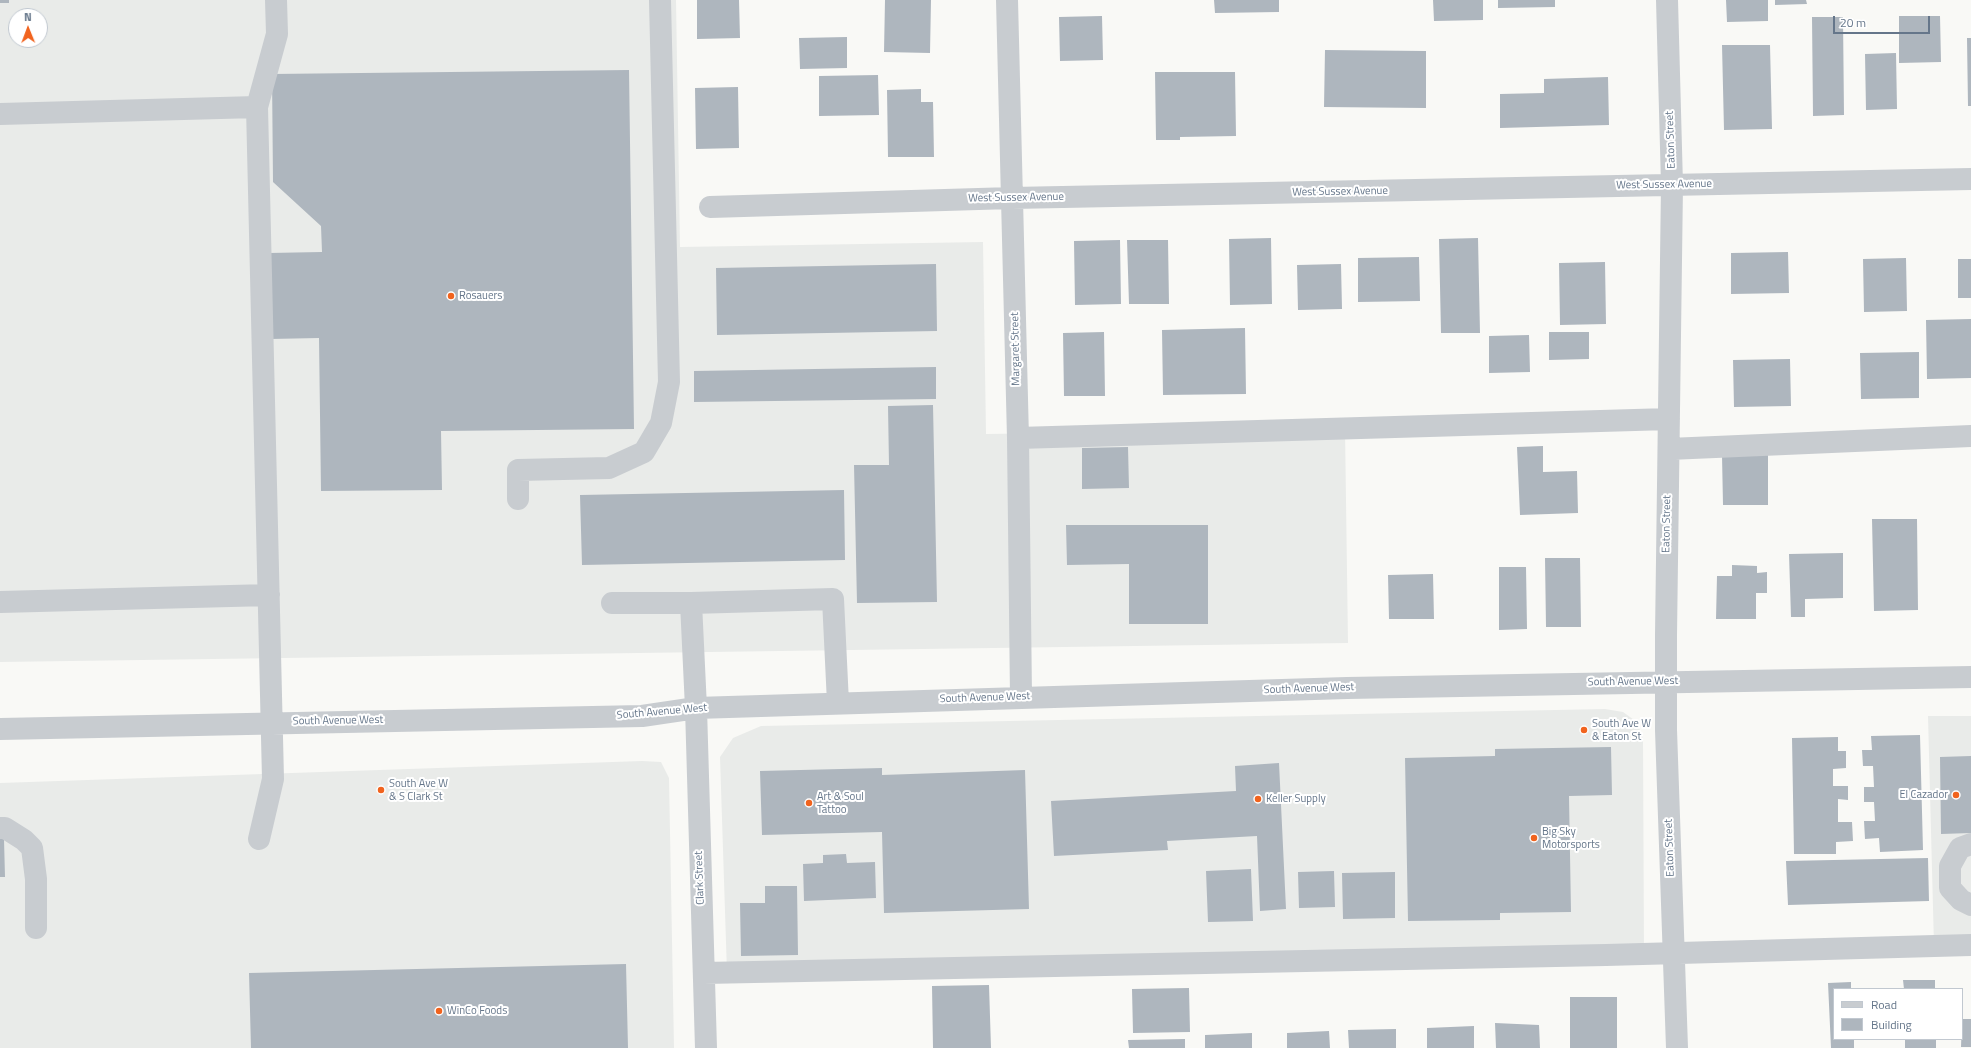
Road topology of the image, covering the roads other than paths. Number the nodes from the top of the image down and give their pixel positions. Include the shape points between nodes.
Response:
1 (276, 0) edge
2 (660, 0) edge
3 (1007, 0) edge
4 (1667, 0) edge
5 (257, 107) junction
6 (0, 114) edge
7 (1971, 179) edge
8 (1672, 185) junction
9 (1012, 198) junction
10 (710, 207) dead end
11 (1669, 419) junction
12 (1971, 436) edge
13 (1018, 438) junction
14 (1668, 449) junction
15 (518, 499) dead end
16 (269, 595) junction
17 (0, 602) edge
18 (612, 603) dead end
19 (691, 603) junction
20 (1971, 677) edge
21 (1666, 682) junction
22 (1021, 697) junction
23 (838, 703) junction
24 (696, 708) junction
25 (272, 722) junction
26 (0, 729) edge
27 (0, 828) edge
28 (259, 839) dead end
29 (1971, 844) edge
30 (1971, 905) edge
31 (36, 928) dead end
32 (1971, 945) edge
33 (1674, 953) junction
34 (704, 974) junction
35 (706, 1048) edge
36 (1677, 1048) edge

1 - 5 street via 277,34
2 - 15 street via 668,382 662,423 644,452 610,468 518,470
3 - 9 street, Margaret Street
4 - 8 street, Eaton Street
5 - 6 street
5 - 16 street
7 - 8 street, West Sussex Avenue
8 - 9 street, West Sussex Avenue
8 - 11 street, Eaton Street
9 - 10 street, West Sussex Avenue
9 - 13 street, Margaret Street
11 - 13 street
11 - 14 street, Eaton Street
12 - 14 street
13 - 22 street, Margaret Street
14 - 21 street, Eaton Street
16 - 17 street
16 - 25 street
18 - 19 street
19 - 23 street via 833,599
19 - 24 street, Clark Street
20 - 21 street, South Avenue West
21 - 22 street, South Avenue West
21 - 33 street, Eaton Street
22 - 23 street, South Avenue West
23 - 24 street, South Avenue West
24 - 25 street, South Avenue West via 642,716
24 - 34 street, Clark Street
25 - 26 street, South Avenue West
25 - 28 street via 274,779
27 - 31 street via 5,828 32,848 36,879
29 - 30 street via 1960,848 1950,866 1950,888 1961,900
32 - 33 street
33 - 34 street
33 - 36 street, Eaton Street
34 - 35 street, Clark Street

